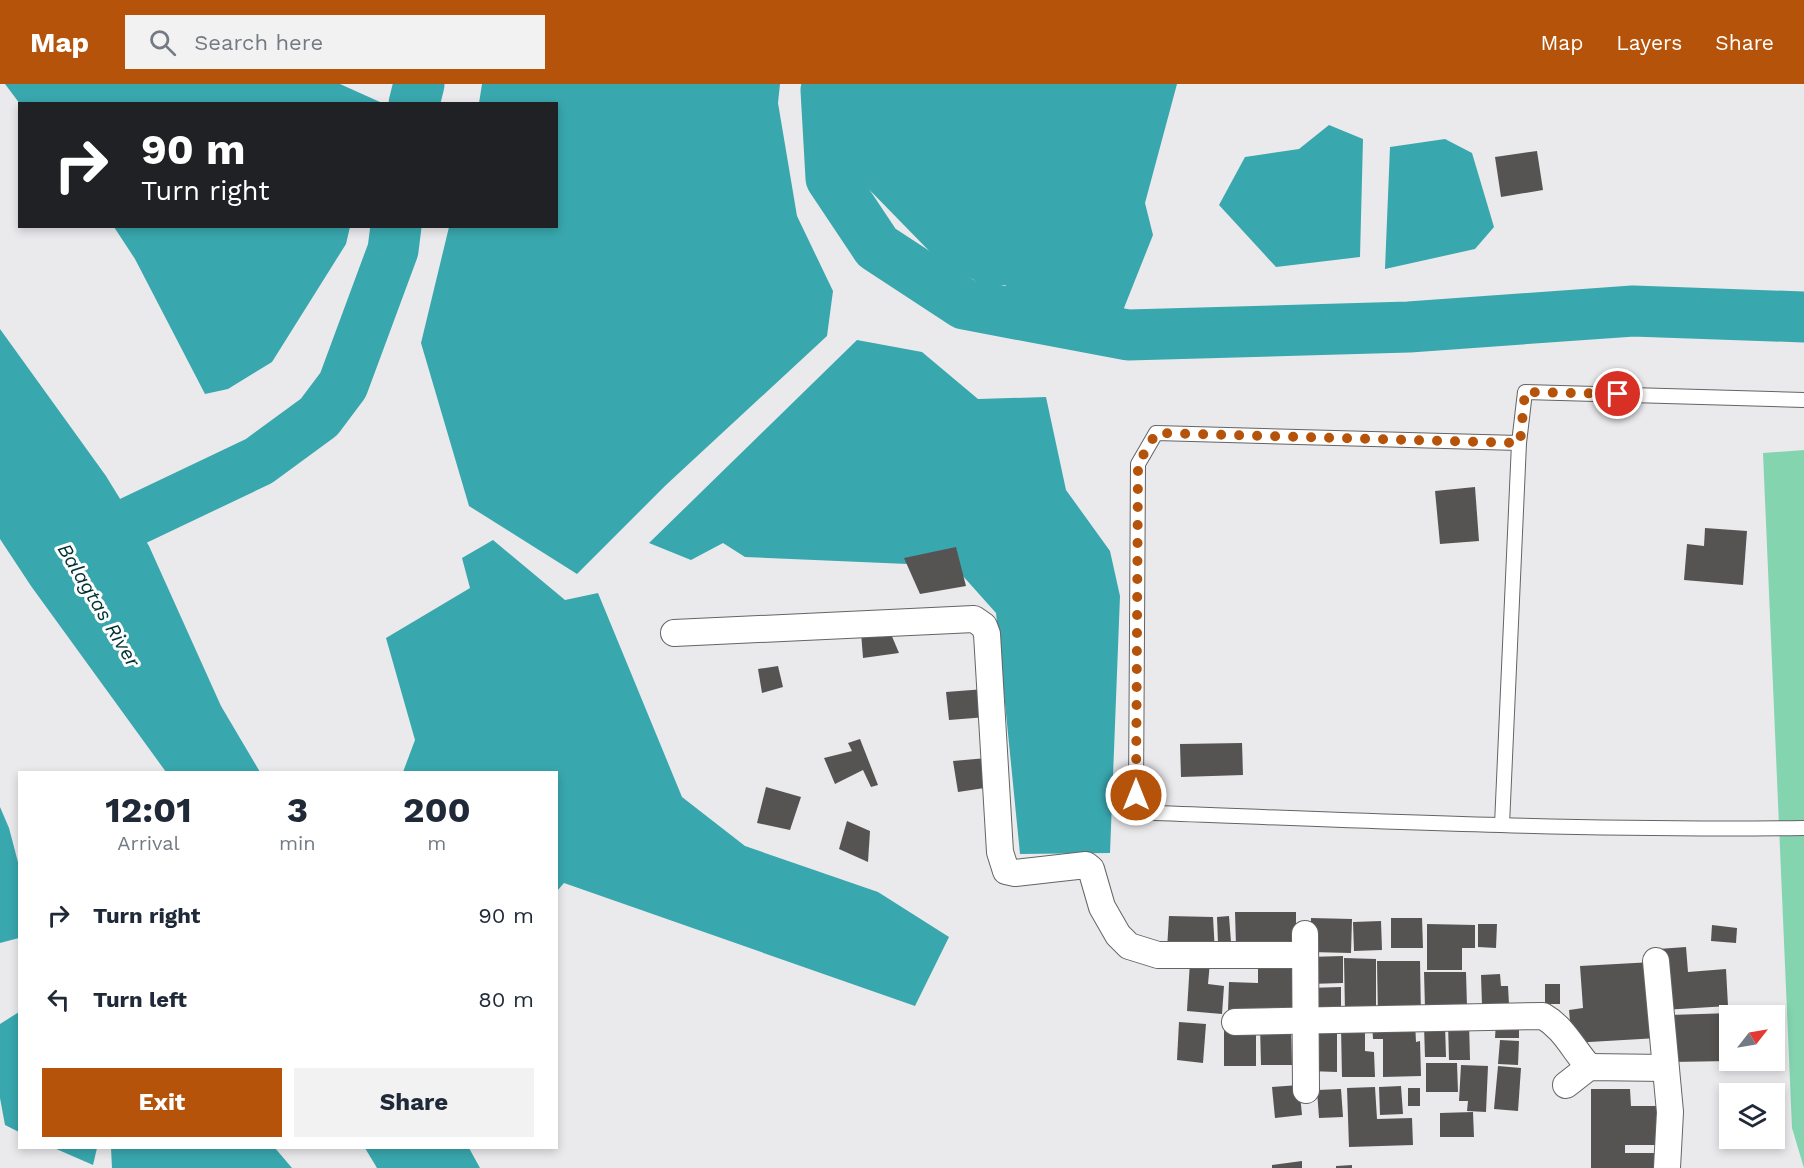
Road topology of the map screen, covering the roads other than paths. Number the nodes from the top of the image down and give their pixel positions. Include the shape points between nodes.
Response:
1 (1804, 400) edge
2 (1520, 443) junction
3 (674, 633) dead end
4 (1502, 825) junction
5 (1804, 828) edge
6 (1656, 961) dead end
7 (1235, 1022) dead end
8 (1306, 1022) junction
9 (1589, 1067) junction
10 (1665, 1068) junction
11 (1566, 1085) dead end
12 (1306, 1090) dead end
13 (1667, 1168) edge

1 - 2 lane via 1525,392
2 - 4 lane
2 - 4 lane via 1156,433 1138,464 1136,795 1155,813
3 - 8 street via 974,619 987,634 1000,852 1006,871 1086,865 1118,935 1129,946 1158,955 1305,945
4 - 5 lane
6 - 10 street
7 - 8 street
8 - 9 street via 1543,1016 1559,1026
8 - 12 street
9 - 10 street
9 - 11 street
10 - 13 street via 1670,1112

